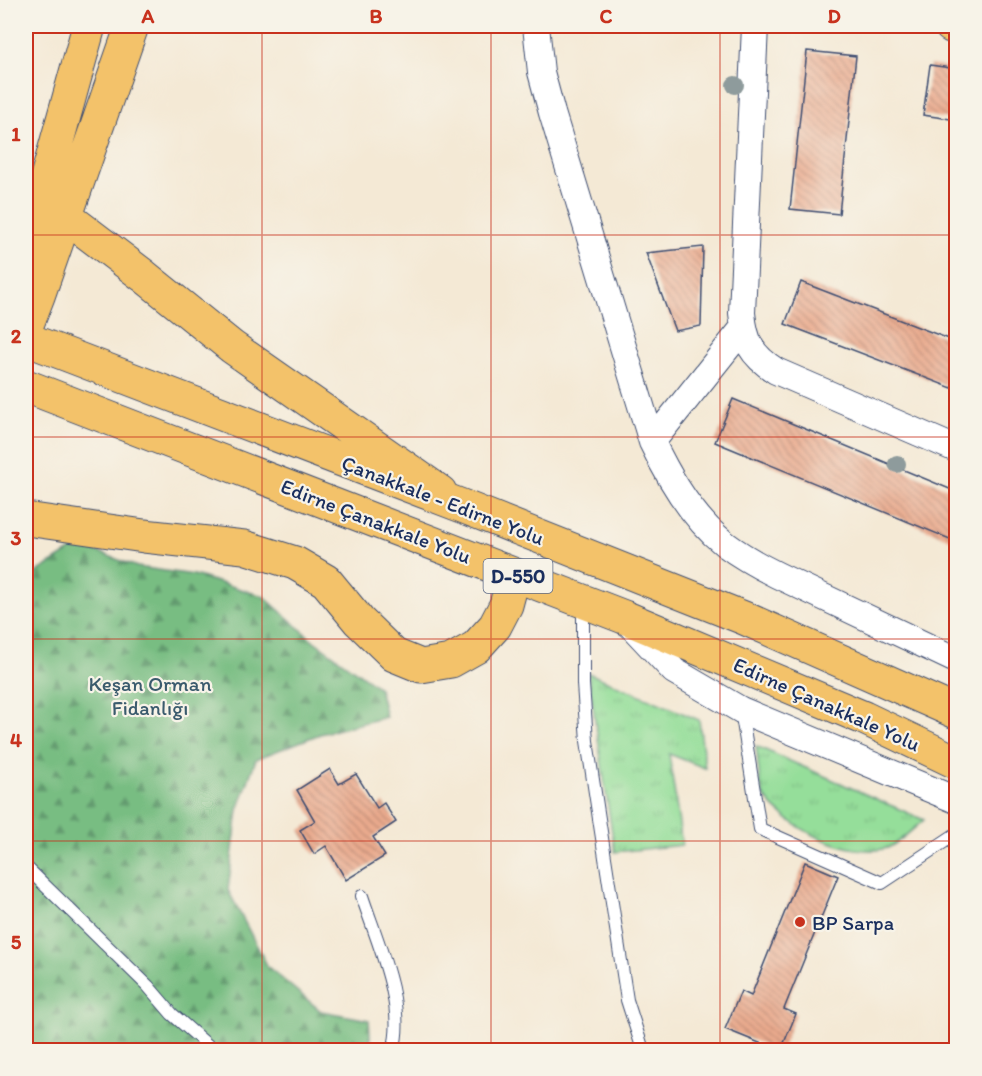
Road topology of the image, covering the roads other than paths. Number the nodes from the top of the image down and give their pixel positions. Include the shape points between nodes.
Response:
1 (89, 26) edge
2 (132, 26) edge
3 (536, 26) edge
4 (755, 26) edge
5 (951, 26) edge
6 (957, 26) edge
7 (43, 210) edge
8 (26, 253) edge
9 (26, 327) edge
10 (744, 327) junction
11 (26, 339) edge
12 (26, 386) edge
13 (652, 442) junction
14 (957, 449) edge
15 (462, 506) junction
16 (26, 519) edge
17 (514, 575) junction
18 (583, 601) junction
19 (624, 617) junction
20 (957, 660) edge
21 (741, 710) junction
22 (957, 712) edge
23 (957, 762) edge
24 (957, 800) edge
25 (957, 834) edge
26 (26, 867) edge
27 (362, 896) dead end
28 (213, 1050) edge
29 (393, 1050) edge
30 (643, 1050) edge

1 - 7 main road
2 - 7 main road
3 - 13 street via 549,105
4 - 10 street
5 - 6 main road
7 - 8 main road
7 - 9 main road via 38,296
7 - 15 main road via 144,276 232,346
10 - 13 street
10 - 14 street via 749,346 776,371
11 - 15 main road, Çanakkale - Edirne Yolu / D-550
12 - 17 main road, Edirne Çanakkale Yolu / D-550
13 - 20 street via 686,501 724,543 777,575
15 - 22 main road, Çanakkale - Edirne Yolu / D-550 via 744,618
16 - 17 main road via 244,547 295,563 326,581 394,655 421,666 451,661 476,646 495,626
17 - 18 main road, Edirne Çanakkale Yolu / D-550
18 - 19 main road, Edirne Çanakkale Yolu / D-550
18 - 30 lane via 586,741 627,1000
19 - 21 street via 674,671
19 - 23 main road, Edirne Çanakkale Yolu / D-550 via 864,718
21 - 24 street
21 - 25 lane via 760,829 882,883
26 - 28 lane
27 - 29 lane via 395,1003

